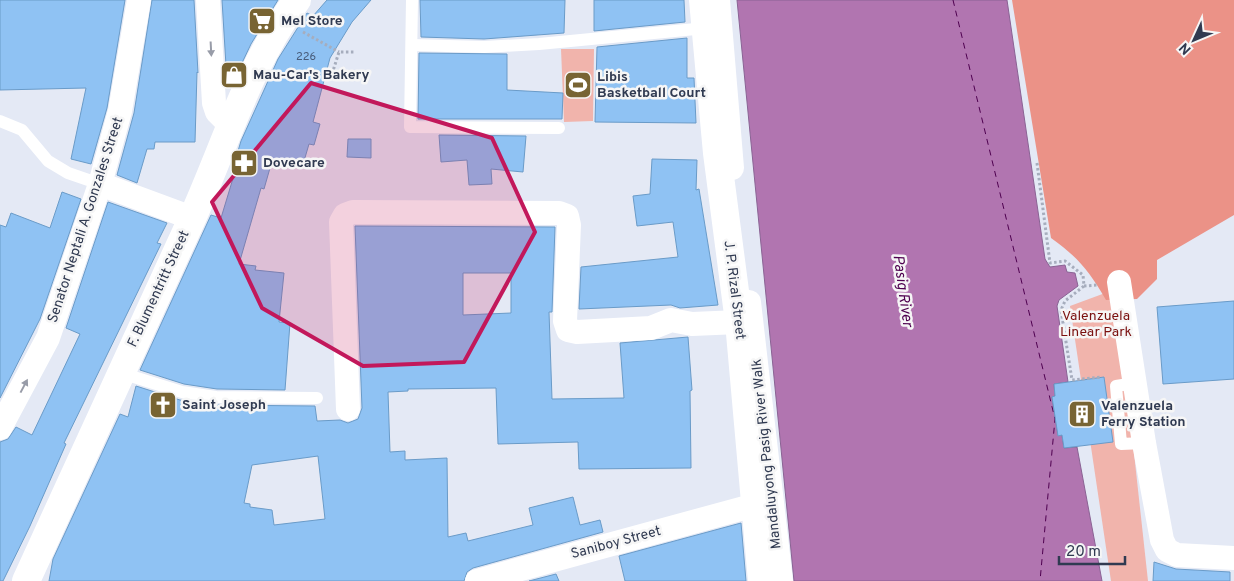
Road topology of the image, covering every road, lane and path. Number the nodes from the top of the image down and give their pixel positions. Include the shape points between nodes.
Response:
1 (139, 0) edge
2 (208, 0) edge
3 (412, 0) edge
4 (703, 0) edge
5 (718, 0) edge
6 (290, 11) edge
7 (706, 28) junction
8 (412, 45) junction
9 (339, 52) junction
10 (356, 52) dead end
11 (332, 74) dead end
12 (0, 121) edge
13 (231, 126) junction
14 (559, 128) dead end
15 (1037, 163) dead end
16 (100, 184) junction
17 (192, 218) junction
18 (1120, 282) dead end
19 (739, 322) junction
20 (121, 373) junction
21 (1106, 378) dead end
22 (317, 398) dead end
23 (348, 409) dead end
24 (0, 428) edge
25 (755, 505) junction
26 (1234, 558) edge
27 (26, 581) edge
28 (476, 581) edge
29 (762, 581) edge
30 (781, 581) edge

1 - 16 street, Senator Neptali A. Gonzales Street via 120,111
2 -> 13 street via 214,103 217,112
3 - 8 lane
4 - 7 street, J. P. Rizal Street
5 - 30 street, Mandaluyong Pasig River Walk via 735,208 754,336
6 - 9 path
6 - 13 street, F. Blumentritt Street via 250,80
7 - 8 lane via 539,44 484,47
7 - 19 street, J. P. Rizal Street via 717,153
8 - 14 lane via 410,127
9 - 10 path
9 - 11 path
12 - 16 lane via 22,130 48,161 68,173
13 - 17 street, F. Blumentritt Street
15 - 21 path via 1050,263 1065,261 1083,275 1084,286 1065,301 1062,310 1072,380
16 - 17 street
24 -> 16 street, Senator Neptali A. Gonzales Street via 48,338
17 - 20 street, F. Blumentritt Street
18 - 26 street via 1162,540 1167,550 1177,555
19 - 23 street via 692,324 671,320 651,328 568,330 565,321 569,225 568,216 559,213 353,212 340,222
19 - 25 street, J. P. Rizal Street
20 - 22 lane via 182,392 216,397
20 - 27 street, F. Blumentritt Street
25 - 28 street, Saniboy Street
25 - 29 street, J. P. Rizal Street

